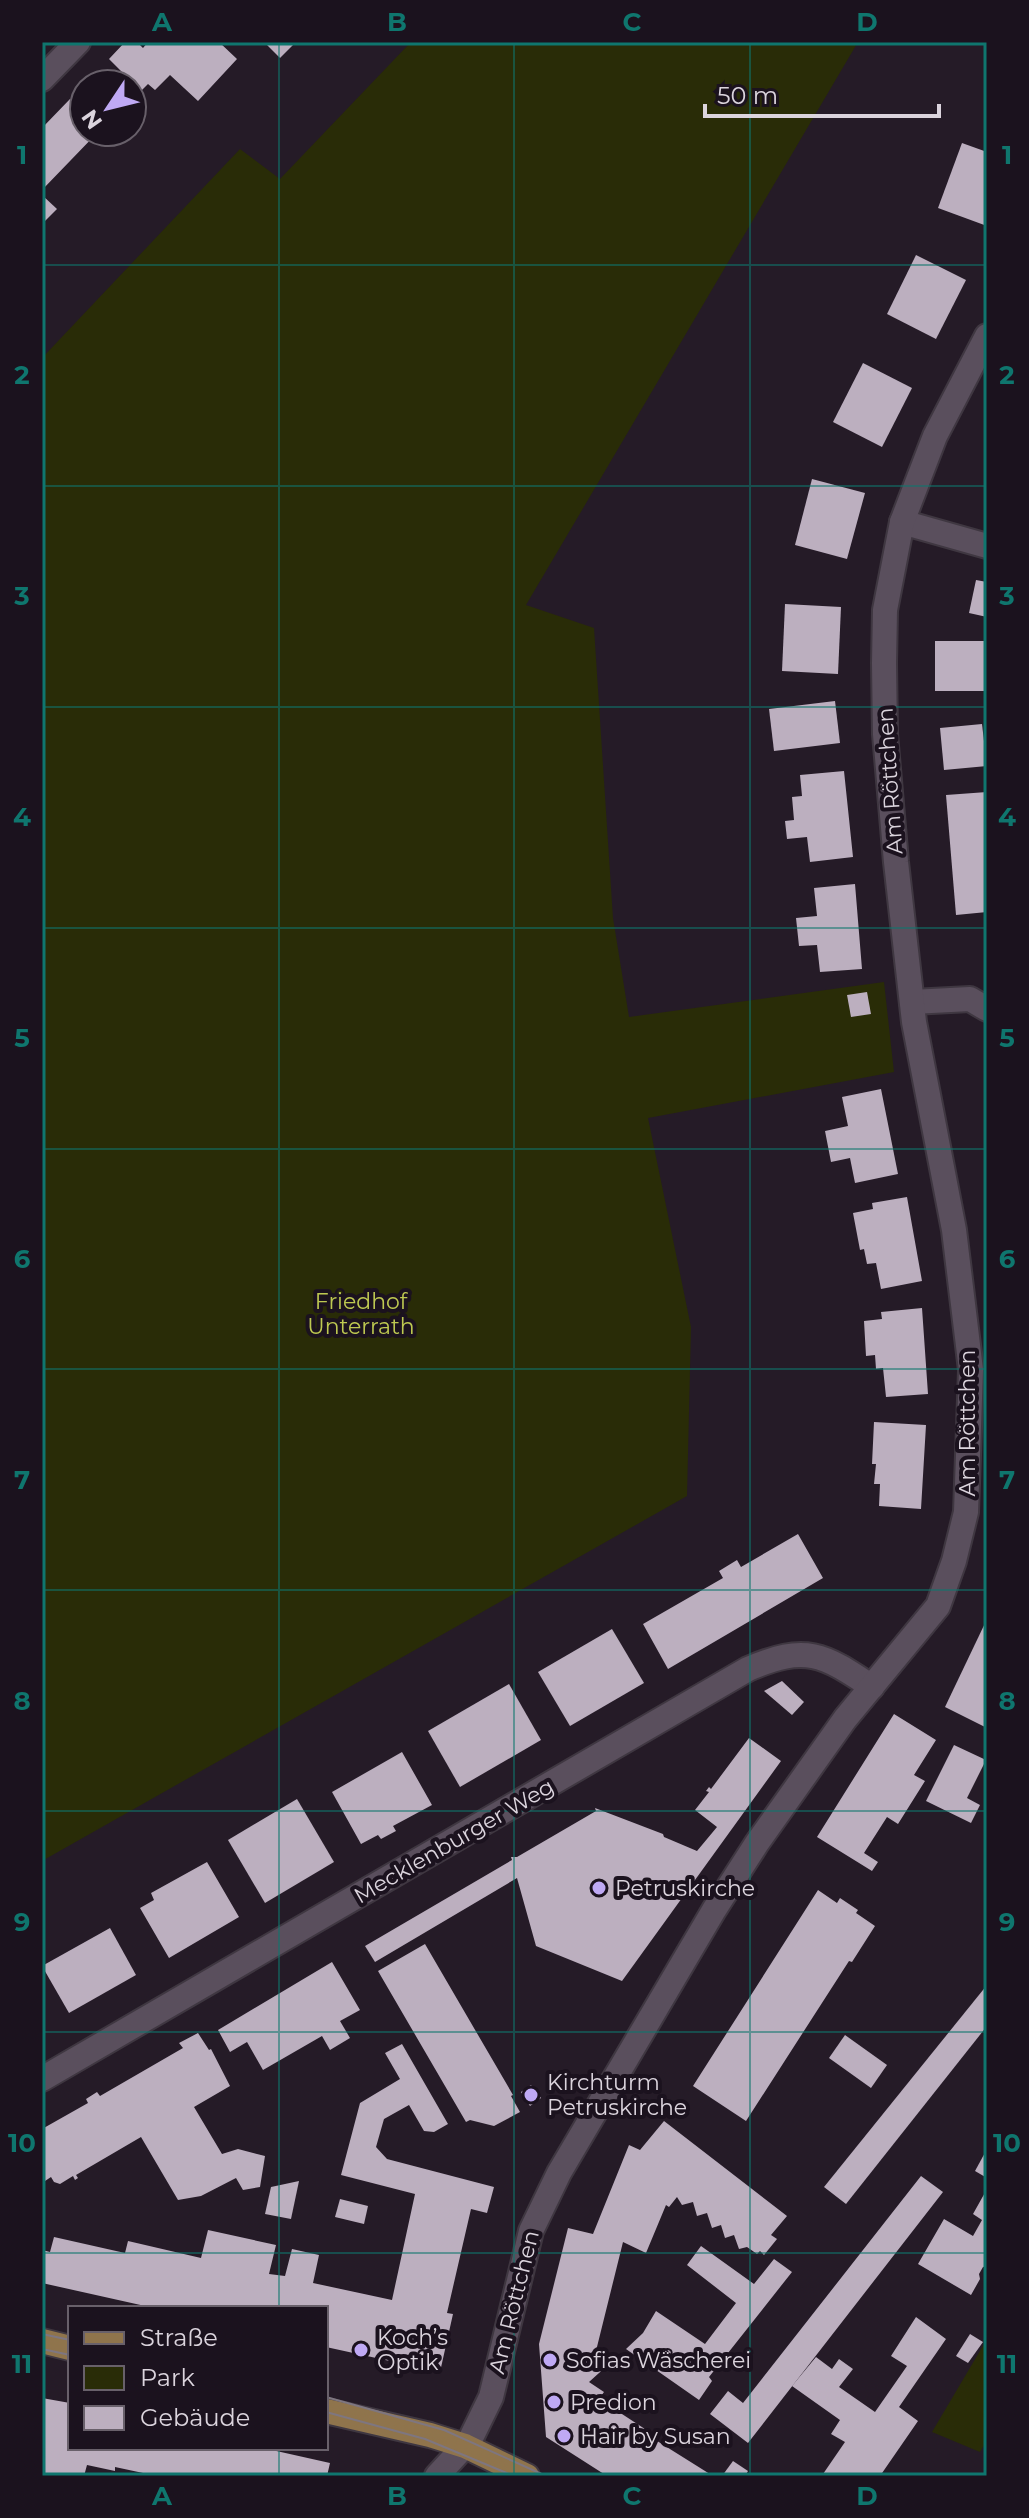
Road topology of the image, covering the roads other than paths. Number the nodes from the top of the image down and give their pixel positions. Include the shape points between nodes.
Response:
1 (78, 42) edge
2 (42, 79) edge
3 (987, 336) edge
4 (902, 522) junction
5 (987, 546) edge
6 (912, 1002) junction
7 (987, 1009) edge
8 (872, 1687) junction
9 (42, 2079) edge
10 (42, 2341) edge
11 (68, 2348) edge
12 (328, 2411) edge
13 (465, 2446) junction
14 (437, 2476) edge
15 (527, 2476) edge

1 - 2 street
3 - 4 street, Am Röttchen via 935,436
4 - 5 street
4 - 6 street, Am Röttchen via 885,610 885,734
6 - 7 street via 970,999
6 - 8 street, Am Röttchen via 954,1230 971,1370 966,1512 938,1606
8 - 9 street, Mecklenburger Weg via 832,1660 799,1654 748,1669
8 - 13 street, Am Röttchen via 731,1883 553,2185 531,2231 491,2397
10 - 11 main road
12 - 13 main road
13 - 14 street, Am Röttchen
13 - 15 main road

